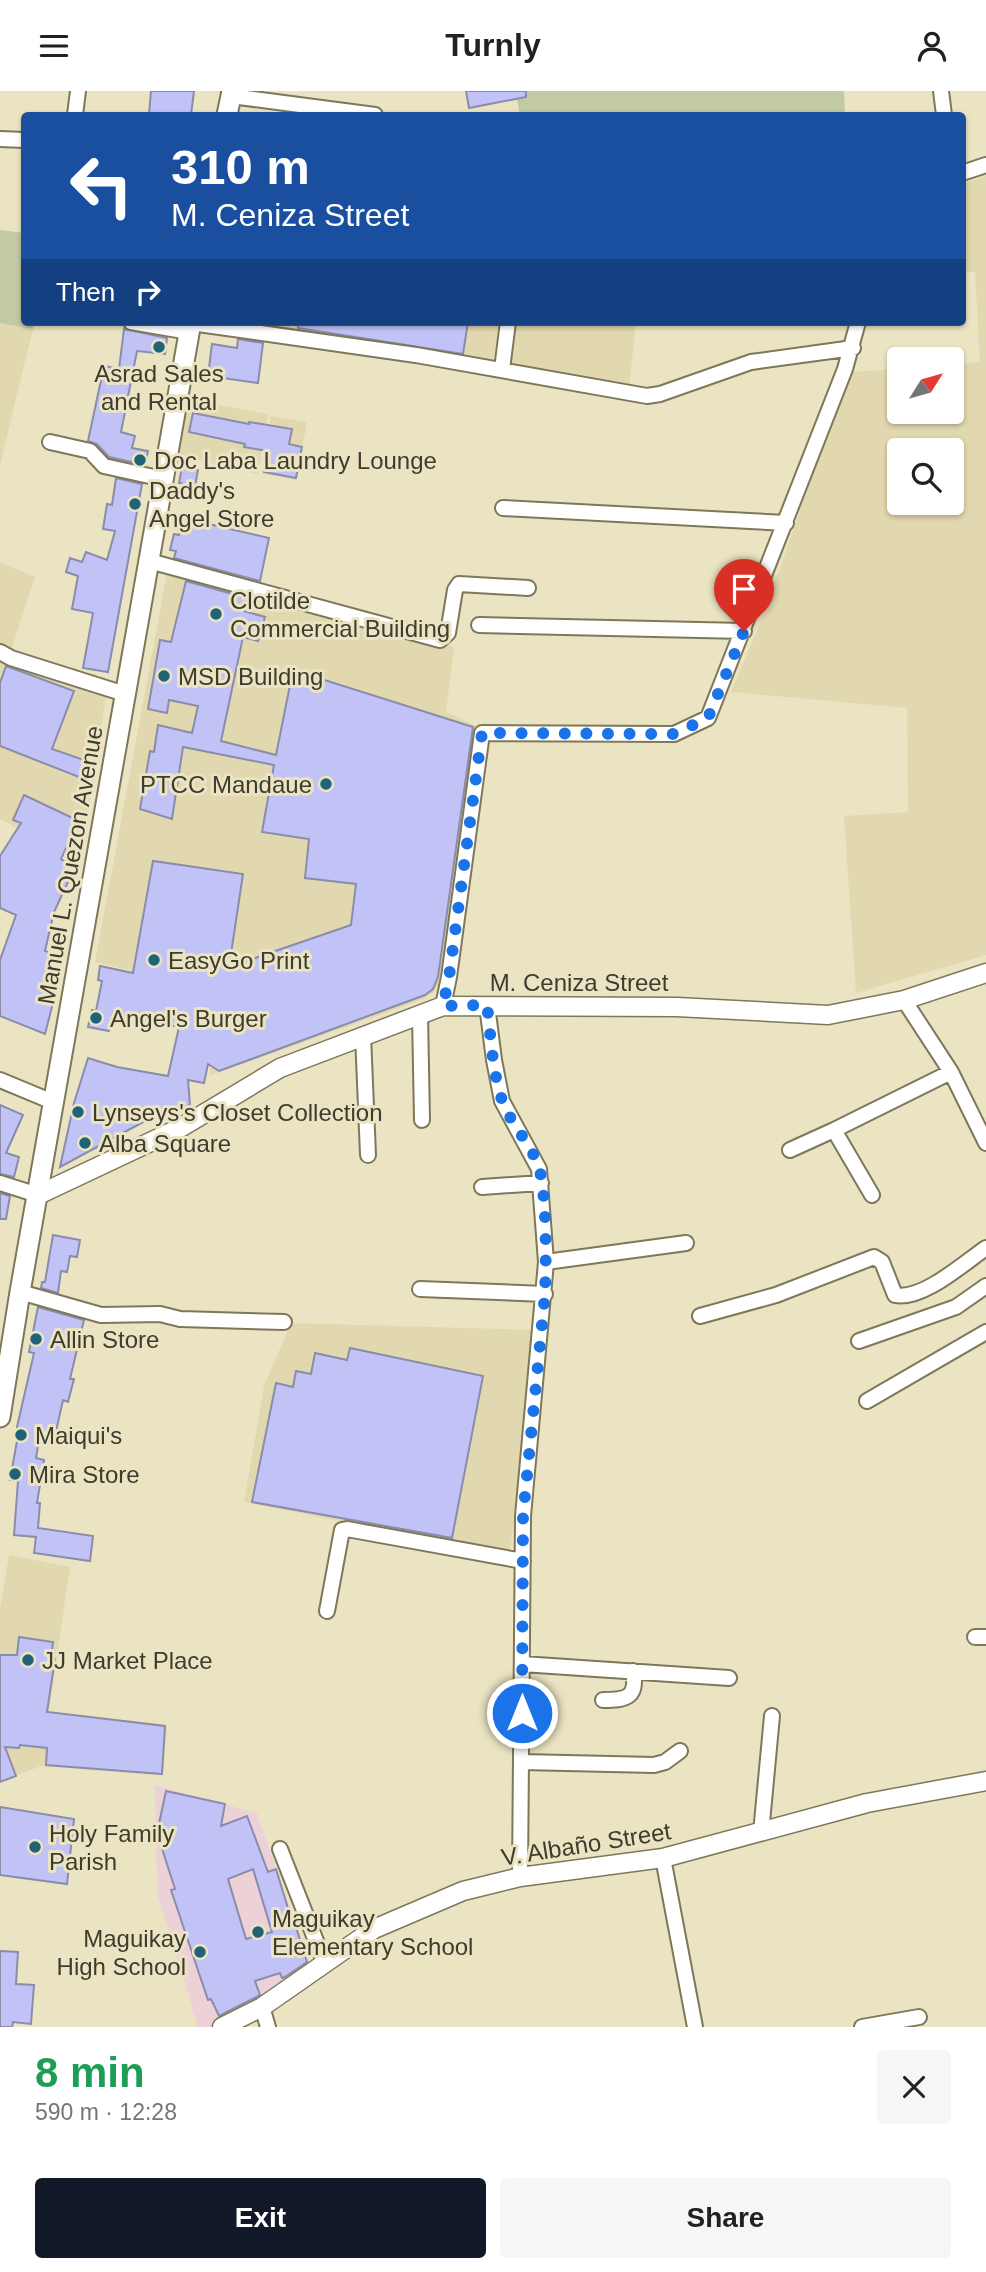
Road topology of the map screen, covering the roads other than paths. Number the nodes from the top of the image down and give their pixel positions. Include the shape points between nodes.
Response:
1 (78, 91) edge
2 (941, 91) edge
3 (230, 101) edge
4 (75, 112) edge
5 (344, 112) edge
6 (944, 112) edge
7 (0, 139) edge
8 (21, 140) edge
9 (986, 165) edge
10 (966, 172) edge
11 (190, 326) edge
12 (197, 326) edge
13 (507, 326) edge
14 (858, 326) edge
15 (853, 348) junction
16 (502, 369) junction
17 (50, 442) dead end
18 (163, 479) junction
19 (503, 508) dead end
20 (786, 523) junction
21 (149, 561) junction
22 (528, 588) dead end
23 (479, 625) dead end
24 (744, 631) junction
25 (0, 652) edge
26 (125, 694) junction
27 (986, 973) edge
28 (904, 1000) junction
29 (487, 1005) junction
30 (443, 1006) junction
31 (420, 1015) junction
32 (363, 1035) junction
33 (951, 1072) junction
34 (0, 1080) edge
35 (53, 1102) junction
36 (422, 1120) dead end
37 (834, 1131) junction
38 (986, 1143) edge
39 (790, 1150) dead end
40 (368, 1155) dead end
41 (0, 1183) edge
42 (541, 1183) junction
43 (482, 1187) dead end
44 (38, 1195) junction
45 (872, 1195) dead end
46 (686, 1243) dead end
47 (986, 1248) edge
48 (546, 1262) junction
49 (986, 1286) edge
50 (420, 1289) dead end
51 (20, 1291) junction
52 (545, 1294) junction
53 (700, 1316) dead end
54 (284, 1322) dead end
55 (986, 1332) edge
56 (859, 1341) dead end
57 (4, 1360) edge
58 (867, 1401) dead end
59 (0, 1417) edge
60 (523, 1561) junction
61 (327, 1611) dead end
62 (522, 1664) junction
63 (633, 1671) junction
64 (729, 1678) dead end
65 (603, 1700) dead end
66 (772, 1716) dead end
67 (680, 1751) dead end
68 (522, 1762) junction
69 (986, 1781) edge
70 (761, 1833) junction
71 (280, 1849) dead end
72 (663, 1858) junction
73 (520, 1877) junction
74 (325, 1964) junction
75 (262, 2007) junction
76 (919, 2017) dead end
77 (222, 2027) edge
78 (268, 2027) edge
79 (695, 2027) edge
80 (862, 2027) edge

1 - 4 street
2 - 6 street
3 - 5 street
7 - 8 street
9 - 10 street
11 - 18 main road, Manuel L. Quezon Avenue
12 - 16 street
13 - 16 street
14 - 15 street
15 - 16 street via 751,362 647,396
15 - 20 street
17 - 18 street via 90,451 104,466
18 - 21 main road, Manuel L. Quezon Avenue
19 - 20 street
20 - 24 street
21 - 22 street via 440,640 448,633 459,584
21 - 26 main road, Manuel L. Quezon Avenue
23 - 24 street
24 - 30 street via 708,718 674,734 482,733
25 - 26 street
26 - 35 main road, Manuel L. Quezon Avenue
27 - 28 street, M. Ceniza Street
28 - 29 street, M. Ceniza Street via 828,1015 677,1007
28 - 33 street
29 - 30 street, M. Ceniza Street
29 - 42 street via 502,1101 539,1169
30 - 31 street, M. Ceniza Street
31 - 32 street, M. Ceniza Street
31 - 36 street
32 - 40 street
32 - 44 street, M. Ceniza Street via 280,1068 180,1128
33 - 37 street
33 - 38 street
34 - 35 street
35 - 44 main road, Manuel L. Quezon Avenue
37 - 39 street
37 - 45 street
41 - 44 street
42 - 43 street
42 - 48 street
44 - 51 main road, Manuel L. Quezon Avenue
46 - 48 street
47 - 53 street via 924,1291 895,1295 882,1262 874,1257 776,1295
48 - 52 street
49 - 56 street via 956,1307
50 - 52 street
51 - 54 street via 101,1315
51 - 57 main road, Manuel L. Quezon Avenue
52 - 60 street via 523,1516
55 - 58 street
57 - 59 main road, Manuel L. Quezon Avenue
60 - 61 street via 342,1530
60 - 62 street
62 - 63 street
62 - 68 street
63 - 64 street
63 - 65 street via 632,1694 622,1700
66 - 70 street
67 - 68 street via 654,1765
68 - 73 street
69 - 70 street, V. Albaño Street via 867,1803
70 - 72 street, V. Albaño Street
71 - 74 street
72 - 73 street, V. Albaño Street
72 - 79 street
73 - 74 street, V. Albaño Street via 463,1891 374,1929
74 - 75 street, V. Albaño Street
75 - 77 street, V. Albaño Street
75 - 78 street
76 - 80 street

